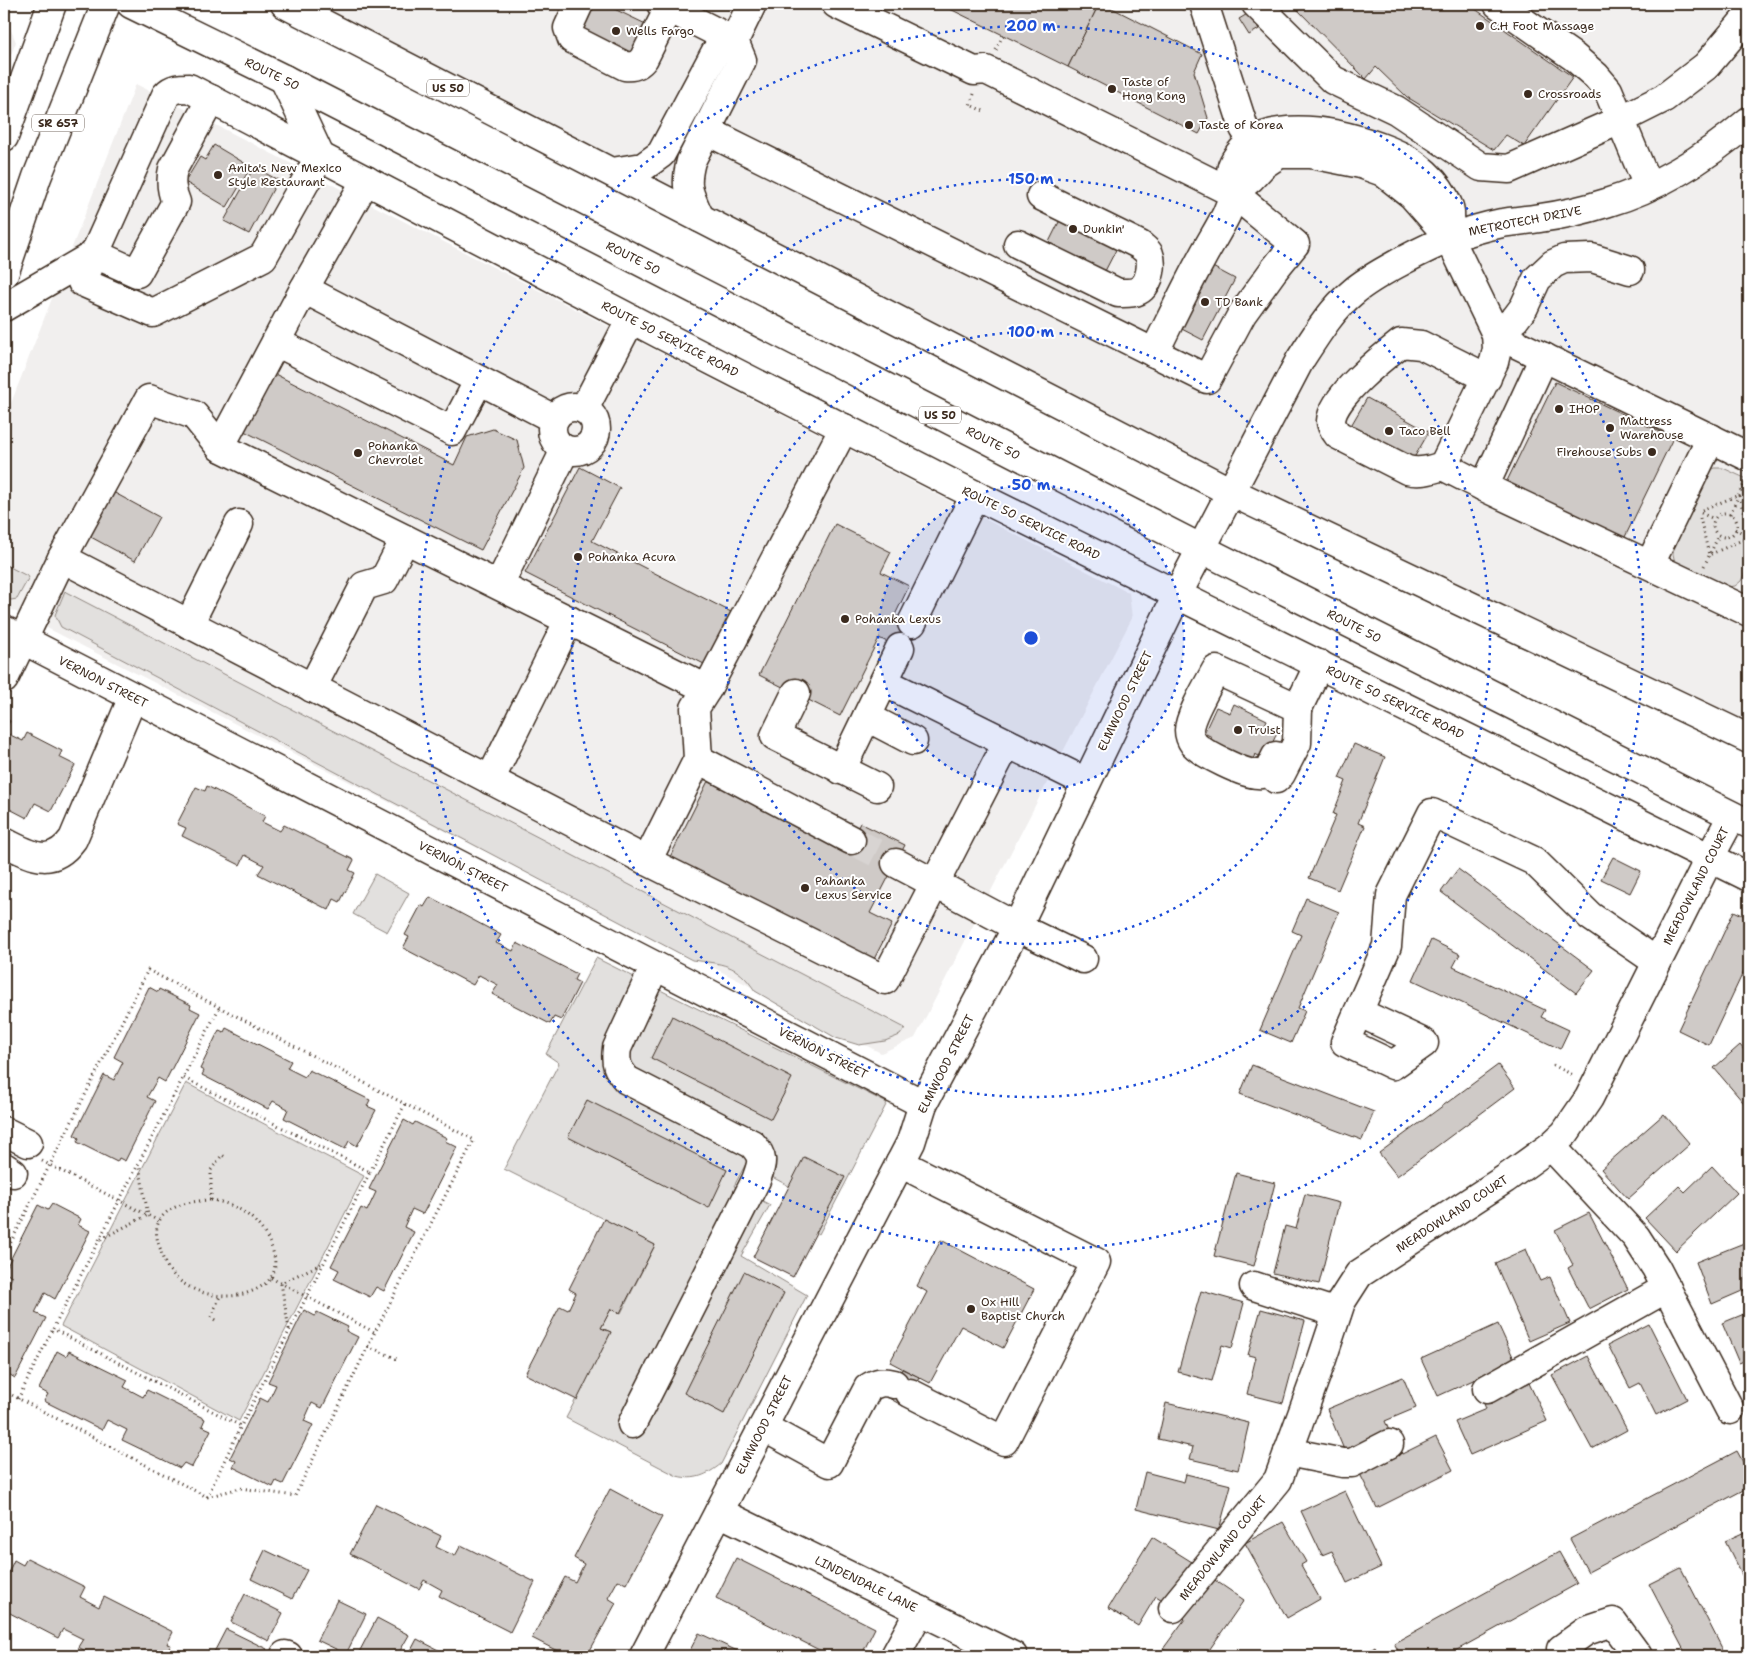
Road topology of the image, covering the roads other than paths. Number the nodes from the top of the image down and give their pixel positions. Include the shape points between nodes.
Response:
1 (52, 4) edge
2 (106, 4) edge
3 (131, 4) edge
4 (285, 4) edge
5 (578, 4) edge
6 (752, 4) edge
7 (836, 4) edge
8 (1204, 4) edge
9 (1256, 4) edge
10 (1498, 4) edge
11 (665, 6) edge
12 (1749, 15) edge
13 (734, 41) junction
14 (284, 79) junction
15 (211, 99) junction
16 (1620, 120) junction
17 (1749, 121) edge
18 (707, 131) junction
19 (4, 136) edge
20 (1253, 142) junction
21 (320, 156) junction
22 (612, 172) junction
23 (366, 180) junction
24 (1648, 186) junction
25 (1233, 193) junction
26 (1041, 196) dead end
27 (700, 218) junction
28 (1449, 237) junction
29 (1018, 244) dead end
30 (95, 254) junction
31 (1630, 270) dead end
32 (4, 274) edge
33 (304, 289) junction
34 (4, 307) edge
35 (631, 319) junction
36 (1496, 334) junction
37 (276, 342) junction
38 (1154, 353) junction
39 (1544, 357) junction
40 (1487, 378) junction
41 (479, 380) junction
42 (584, 409) junction
43 (554, 419) junction
44 (844, 428) junction
45 (1710, 438) junction
46 (220, 447) junction
47 (565, 450) junction
48 (1443, 466) junction
49 (1748, 468) edge
50 (1484, 487) junction
51 (1231, 492) junction
52 (975, 495) junction
53 (239, 524) dead end
54 (405, 538) junction
55 (1202, 549) junction
56 (62, 558) junction
57 (1650, 564) junction
58 (499, 585) junction
59 (1177, 595) junction
60 (1747, 605) edge
61 (569, 620) junction
62 (189, 624) junction
63 (912, 624) dead end
64 (13, 635) edge
65 (900, 648) dead end
66 (1318, 664) junction
67 (5, 675) edge
68 (884, 682) junction
69 (312, 688) junction
70 (707, 689) junction
71 (796, 693) dead end
72 (133, 697) junction
73 (1298, 708) junction
74 (867, 717) junction
75 (1749, 739) edge
76 (913, 741) dead end
77 (1008, 744) junction
78 (698, 759) junction
79 (841, 770) junction
80 (1251, 774) junction
81 (490, 780) junction
82 (1086, 782) junction
83 (876, 787) dead end
84 (1741, 820) edge
85 (851, 840) tunnel mouth
86 (4, 842) edge
87 (1710, 857) junction
88 (647, 861) junction
89 (896, 863) tunnel mouth
90 (1749, 877) edge
91 (934, 884) junction
92 (1017, 927) junction
93 (1084, 959) dead end
94 (1657, 962) junction
95 (655, 966) junction
96 (1358, 1012) dead end
97 (923, 1104) junction
98 (4, 1131) edge
99 (1551, 1146) junction
100 (32, 1151) road end
101 (900, 1163) junction
102 (1254, 1286) dead end
103 (1667, 1288) junction
104 (1337, 1313) junction
105 (1487, 1389) dead end
106 (1730, 1410) dead end
107 (632, 1424) dead end
108 (763, 1427) junction
109 (1389, 1444) dead end
110 (1288, 1452) junction
111 (718, 1512) junction
112 (1173, 1608) dead end
113 (920, 1610) junction
114 (644, 1656) edge
115 (895, 1656) edge
116 (1013, 1656) edge
117 (1565, 1656) edge
118 (1638, 1656) edge

1 - 19 main road
2 - 32 main road, SR 657
3 - 14 main road, ROUTE 50 / US 50
4 - 22 main road, US 50
5 - 11 main road via 568,28 572,39 632,67 644,58
6 - 13 main road
7 - 25 main road via 974,71 986,70
8 - 20 main road via 1244,128
9 - 16 main road via 1333,80 1396,110 1481,167 1510,169
10 - 16 main road via 1596,76 1608,90
11 - 13 main road
12 - 16 main road via 1706,66 1664,98
13 - 18 main road via 742,60
13 - 22 main road via 716,51 661,154 642,167
14 - 21 main road
14 - 55 main road, ROUTE 50 / US 50
15 - 21 main road, ROUTE 50 SERVICE ROAD
15 - 30 main road, ROUTE 50 SERVICE ROAD via 189,88 178,88 166,95
15 - 30 main road via 173,169 170,180 176,202 137,273
16 - 24 main road
17 - 24 main road, METROTECH DRIVE via 1714,150
18 - 27 main road via 691,161 687,178 687,188
18 - 38 main road
20 - 25 main road via 1236,158 1230,169
20 - 28 main road via 1276,131 1292,129 1367,143 1391,152 1426,174 1437,186 1450,208
21 - 23 main road, ROUTE 50 SERVICE ROAD
21 - 30 main road, ROUTE 50 SERVICE ROAD via 263,258 153,313 82,282
22 - 27 main road, US 50
23 - 33 main road
23 - 35 main road, ROUTE 50 SERVICE ROAD
24 - 28 main road, METROTECH DRIVE via 1580,210 1504,223
25 - 28 main road via 1279,154 1311,154 1339,159 1383,172 1412,195
25 - 38 main road via 1227,213
25 - 38 main road via 1295,244 1242,314 1208,380
26 - 29 main road via 1140,245 1148,252 1151,267 1148,280 1141,289 1118,293
27 - 51 main road, US 50
28 - 36 main road
28 - 51 main road, METROTECH DRIVE via 1378,274 1352,292 1333,313 1300,360
30 - 34 main road
31 - 36 main road via 1592,258 1553,264 1537,279 1524,307
33 - 37 main road
33 - 41 main road
35 - 42 main road
35 - 44 main road, ROUTE 50 SERVICE ROAD
36 - 39 main road
36 - 40 main road via 1497,348
37 - 41 main road via 452,431
37 - 46 main road
39 - 45 main road
39 - 50 main road
40 - 48 main road
40 - 48 main road via 1421,346 1401,343 1347,391 1333,414 1332,426 1338,435 1407,470 1417,472
41 - 43 main road
42 - 43 main road via 564,409
42 - 47 main road via 594,420 595,436 585,449
43 - 47 main road via 553,436
44 - 52 main road, ROUTE 50 SERVICE ROAD
44 - 70 main road
45 - 49 main road
45 - 57 main road
46 - 54 main road
46 - 56 main road via 194,416 149,399
47 - 58 main road
48 - 50 main road
50 - 57 main road
51 - 55 main road, METROTECH DRIVE
51 - 75 main road, US 50
52 - 59 main road, ROUTE 50 SERVICE ROAD
52 - 63 main road
53 - 62 main road
54 - 58 main road
54 - 69 main road via 384,580 364,586
55 - 59 main road, ELMWOOD STREET
55 - 84 main road, ROUTE 50 / US 50
56 - 62 main road
56 - 64 main road
57 - 60 main road
58 - 61 main road
59 - 66 main road, ROUTE 50 SERVICE ROAD
59 - 82 main road, ELMWOOD STREET
61 - 70 main road
61 - 81 main road
62 - 69 main road
64 - 67 main road
64 - 72 main road, VERNON STREET
65 - 68 main road
66 - 73 main road
66 - 87 main road, ROUTE 50 SERVICE ROAD
68 - 74 main road
68 - 77 main road
69 - 81 main road
70 - 78 main road via 695,708
71 - 79 main road via 775,736
72 - 86 main road via 65,850 54,856 40,857
72 - 95 main road, VERNON STREET
73 - 80 main road via 1268,772
73 - 80 main road via 1297,743 1281,774 1268,781
73 - 80 main road via 1216,670 1192,718 1189,727 1191,740 1212,756
74 - 76 main road
74 - 79 main road
77 - 82 main road
77 - 91 main road
78 - 85 main road
78 - 88 main road
79 - 83 main road
81 - 88 main road
82 - 92 main road, ELMWOOD STREET
84 - 87 main road, MEADOWLAND COURT
87 - 90 main road, ROUTE 50 SERVICE ROAD
87 - 94 main road, MEADOWLAND COURT
88 - 91 main road via 885,980
89 - 91 main road
91 - 92 main road
92 - 93 main road
92 - 97 main road, ELMWOOD STREET
94 - 96 main road via 1590,916 1534,861 1432,814 1391,895 1387,946
94 - 99 main road, MEADOWLAND COURT via 1589,1098 1565,1133
95 - 97 main road, VERNON STREET
95 - 107 main road via 617,1048 618,1070 627,1080 752,1144 760,1153 762,1164
97 - 101 main road, ELMWOOD STREET via 911,1142
98 - 100 main road
99 - 103 main road via 1636,1237
99 - 104 main road, MEADOWLAND COURT via 1359,1274
101 - 108 main road, ELMWOOD STREET
101 - 108 main road via 1096,1262 1004,1441 882,1382 868,1388 829,1463
102 - 104 main road
103 - 105 main road
103 - 106 main road
104 - 110 main road, MEADOWLAND COURT
108 - 111 main road, ELMWOOD STREET
109 - 110 main road via 1352,1463
110 - 112 main road, MEADOWLAND COURT via 1278,1480
111 - 113 main road, LINDENDALE LANE
111 - 114 main road, ELMWOOD STREET
113 - 115 main road
113 - 116 main road, LINDENDALE LANE
117 - 118 main road via 1561,1649 1580,1635 1613,1622

